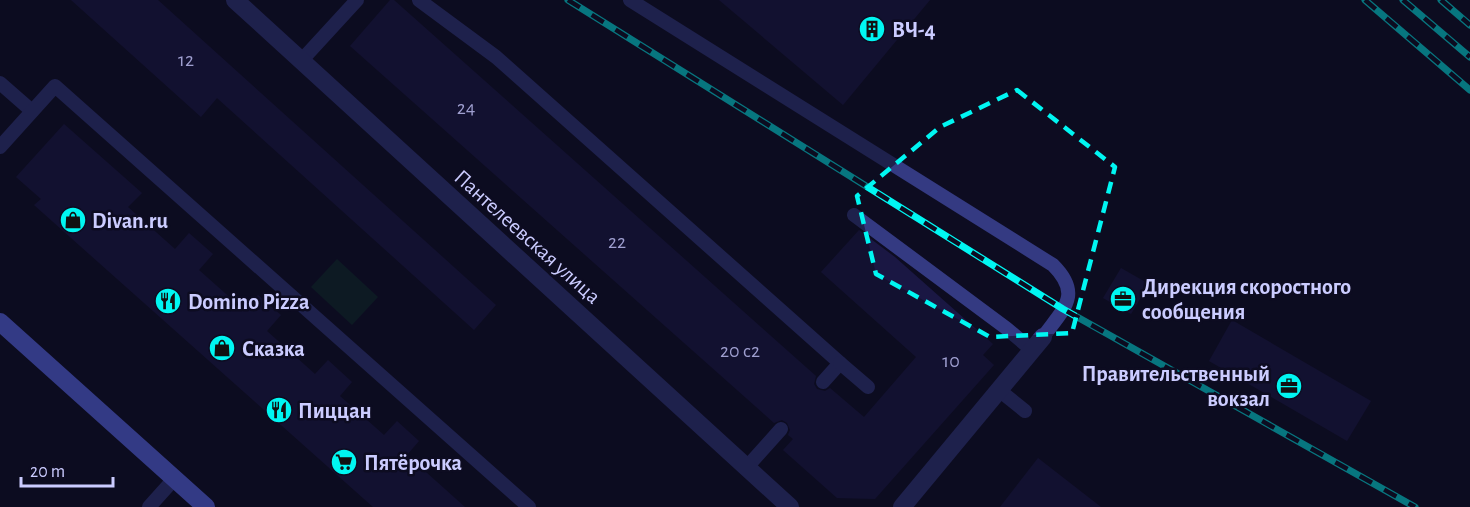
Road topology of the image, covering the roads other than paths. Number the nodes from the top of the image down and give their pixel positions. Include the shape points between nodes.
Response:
1 (235, 0) edge
2 (357, 0) edge
3 (419, 0) edge
4 (630, 0) edge
5 (301, 61) junction
6 (0, 83) edge
7 (32, 111) junction
8 (0, 147) edge
9 (854, 215) dead end
10 (0, 322) edge
11 (1038, 343) junction
12 (840, 363) junction
13 (823, 382) dead end
14 (868, 387) dead end
15 (999, 390) junction
16 (1025, 411) dead end
17 (781, 429) dead end
18 (747, 467) junction
19 (175, 478) junction
20 (149, 507) edge
21 (206, 507) edge
22 (529, 507) edge
23 (790, 507) edge
24 (902, 507) edge

1 - 5 street, Пантелеевская улица
2 - 5 lane
3 - 12 lane via 496,57
4 - 11 lane via 1053,265 1063,275 1069,300
5 - 18 street, Пантелеевская улица
6 - 7 lane
7 - 8 lane
7 - 22 lane via 55,86
9 - 11 lane via 1006,328
10 - 19 main road
11 - 15 street
12 - 13 lane
12 - 14 lane
15 - 16 lane
15 - 24 street
17 - 18 lane
18 - 23 street, Пантелеевская улица
19 - 20 lane
19 - 21 main road

